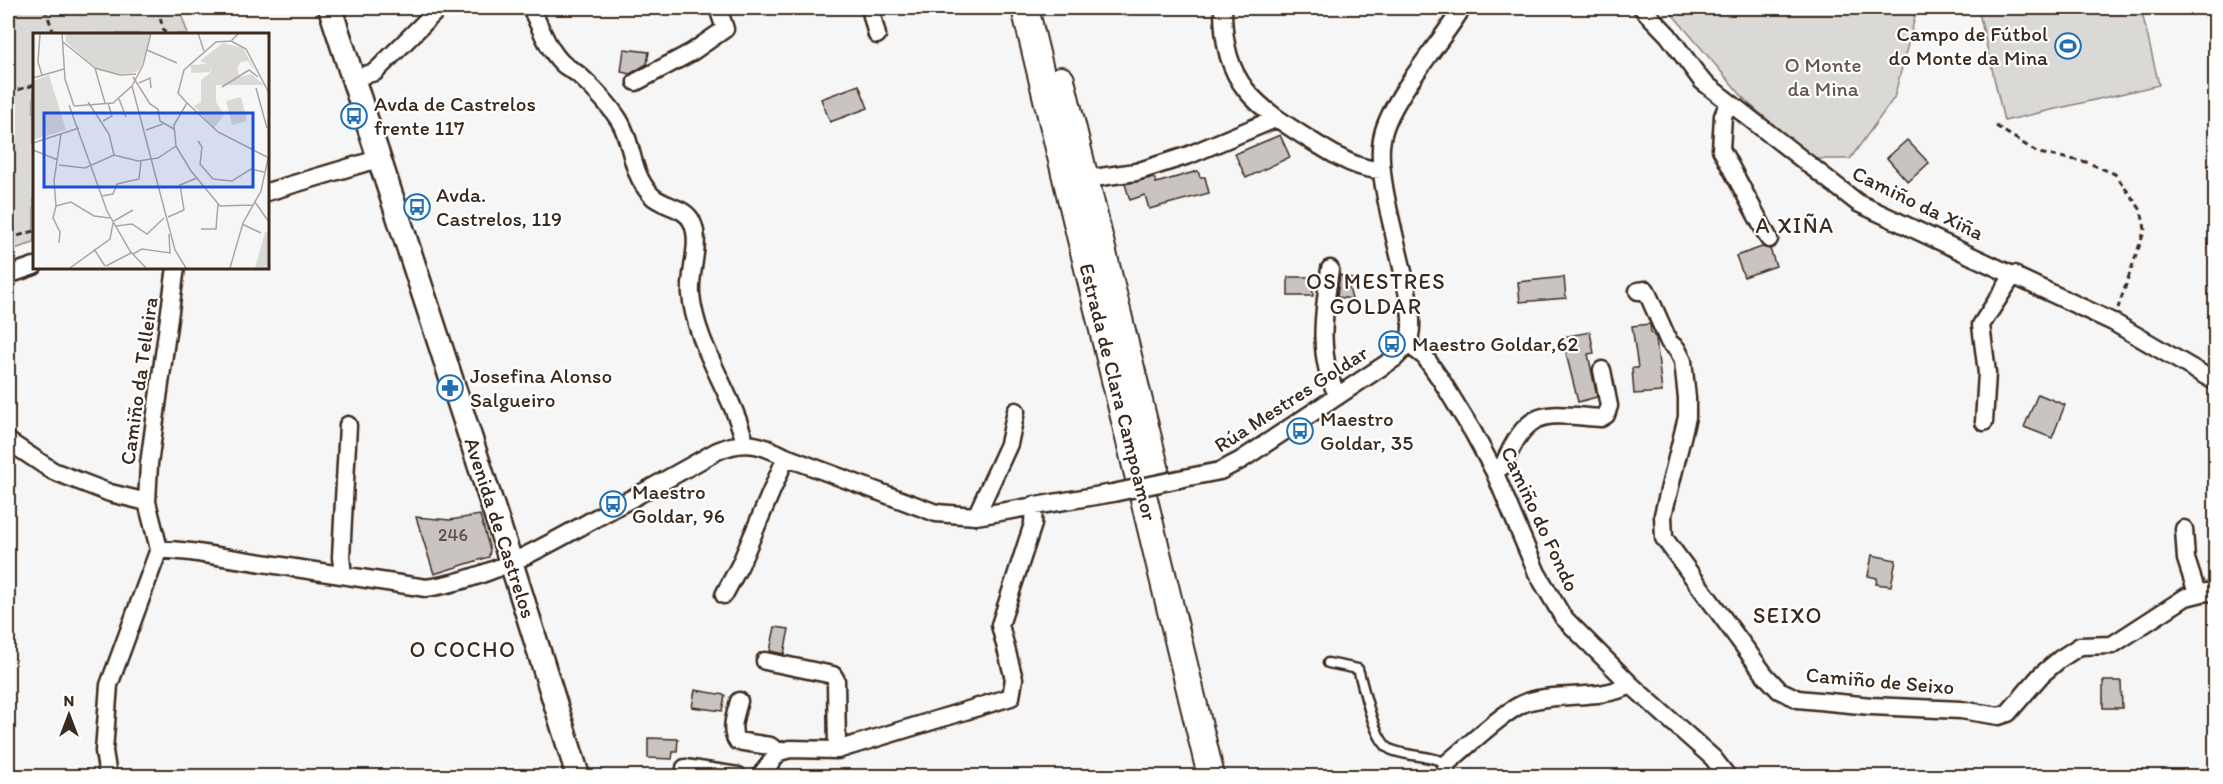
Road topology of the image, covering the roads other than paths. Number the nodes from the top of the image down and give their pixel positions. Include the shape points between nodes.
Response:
1 (330, 8) edge
2 (531, 8) edge
3 (718, 8) edge
4 (870, 8) edge
5 (1025, 8) edge
6 (1043, 8) edge
7 (1223, 8) edge
8 (1462, 8) edge
9 (1642, 8) edge
10 (436, 11) dead end
11 (877, 35) dead end
12 (354, 78) junction
13 (636, 82) dead end
14 (1729, 102) junction
15 (1275, 119) junction
16 (381, 158) junction
17 (1382, 170) junction
18 (1086, 179) junction
19 (268, 192) edge
20 (1769, 239) dead end
21 (33, 266) edge
22 (176, 268) edge
23 (1330, 269) dead end
24 (8, 274) edge
25 (2014, 274) junction
26 (1638, 291) dead end
27 (1407, 343) junction
28 (1602, 370) dead end
29 (2216, 382) edge
30 (1338, 396) junction
31 (1016, 411) dead end
32 (1984, 422) dead end
33 (348, 425) dead end
34 (8, 441) edge
35 (745, 443) junction
36 (786, 458) junction
37 (1494, 471) junction
38 (147, 502) junction
39 (1034, 505) junction
40 (976, 516) junction
41 (2184, 529) dead end
42 (159, 549) junction
43 (511, 562) junction
44 (343, 575) junction
45 (2197, 593) junction
46 (2216, 593) edge
47 (723, 595) dead end
48 (765, 661) dead end
49 (1328, 663) dead end
50 (1631, 685) junction
51 (739, 701) dead end
52 (837, 750) junction
53 (779, 752) junction
54 (685, 768) dead end
55 (1446, 770) edge
56 (108, 777) edge
57 (578, 777) edge
58 (738, 777) edge
59 (760, 777) edge
60 (1211, 777) edge
61 (1229, 777) edge
62 (1727, 777) edge

1 - 12 main road, Avenida de Castrelos
2 - 35 street via 562,63 581,77 621,123 632,164 652,196 684,212 693,223 693,308
3 - 13 street via 725,29
4 - 11 street
5 - 60 main road, Estrada de Clara Campoamor
6 - 18 main road, Estrada de Clara Campoamor
7 - 15 street via 1227,54 1242,85
8 - 17 street via 1389,117 1381,141
9 - 14 street, Camiño da Xiña via 1702,81
10 - 12 street via 375,72
12 - 16 main road, Avenida de Castrelos
14 - 20 street via 1723,116 1721,149
14 - 25 street, Camiño da Xiña via 1858,203
15 - 17 street via 1334,155 1367,170
15 - 18 street via 1136,172
16 - 19 street
16 - 43 main road, Avenida de Castrelos
17 - 27 street via 1410,305
18 - 61 main road, Estrada de Clara Campoamor
21 - 24 street
22 - 38 street, Camiño da Telleira
23 - 30 street via 1323,325 1328,376
25 - 29 street, Camiño da Xiña via 2113,322
25 - 32 street via 1981,325 1988,373
26 - 45 street, Camiño de Seixo via 1646,290 1669,342 1683,361 1687,417 1663,515 1664,538 1779,690 1798,699 1999,716 2008,713 2041,675 2080,646 2112,645
27 - 30 street, Rúa Mestres Goldar via 1395,358
27 - 37 street, Camiño do Fondo via 1425,357 1441,380
28 - 37 street via 1609,406 1606,415 1601,418 1552,414 1535,418 1510,446 1503,465
30 - 39 street, Rúa Mestres Goldar, bridge via 1220,471
31 - 40 street via 1009,444
33 - 44 street
34 - 38 street, Camiño da Telleira via 53,471 110,493
35 - 36 street, Rúa Mestres Goldar via 764,446
35 - 43 street via 717,451
36 - 40 street, Rúa Mestres Goldar via 936,513
36 - 47 street
37 - 50 street, Camiño do Fondo via 1550,598 1563,617
38 - 42 street, Camiño da Telleira
39 - 40 street, Rúa Mestres Goldar
39 - 52 street via 1033,524 1000,625 1014,679 1011,697
41 - 45 street via 2186,559
42 - 44 street
42 - 56 street via 109,685 104,751
43 - 44 street via 426,588
43 - 57 main road, Avenida de Castrelos
45 - 46 street, Camiño de Seixo
48 - 52 street via 833,675
49 - 55 lane via 1358,669 1379,738 1390,749 1435,757
50 - 55 street via 1615,693 1527,702
50 - 62 street, Camiño do Fondo via 1713,758
51 - 53 street via 734,738 770,746
52 - 53 street
53 - 59 street
54 - 58 street

